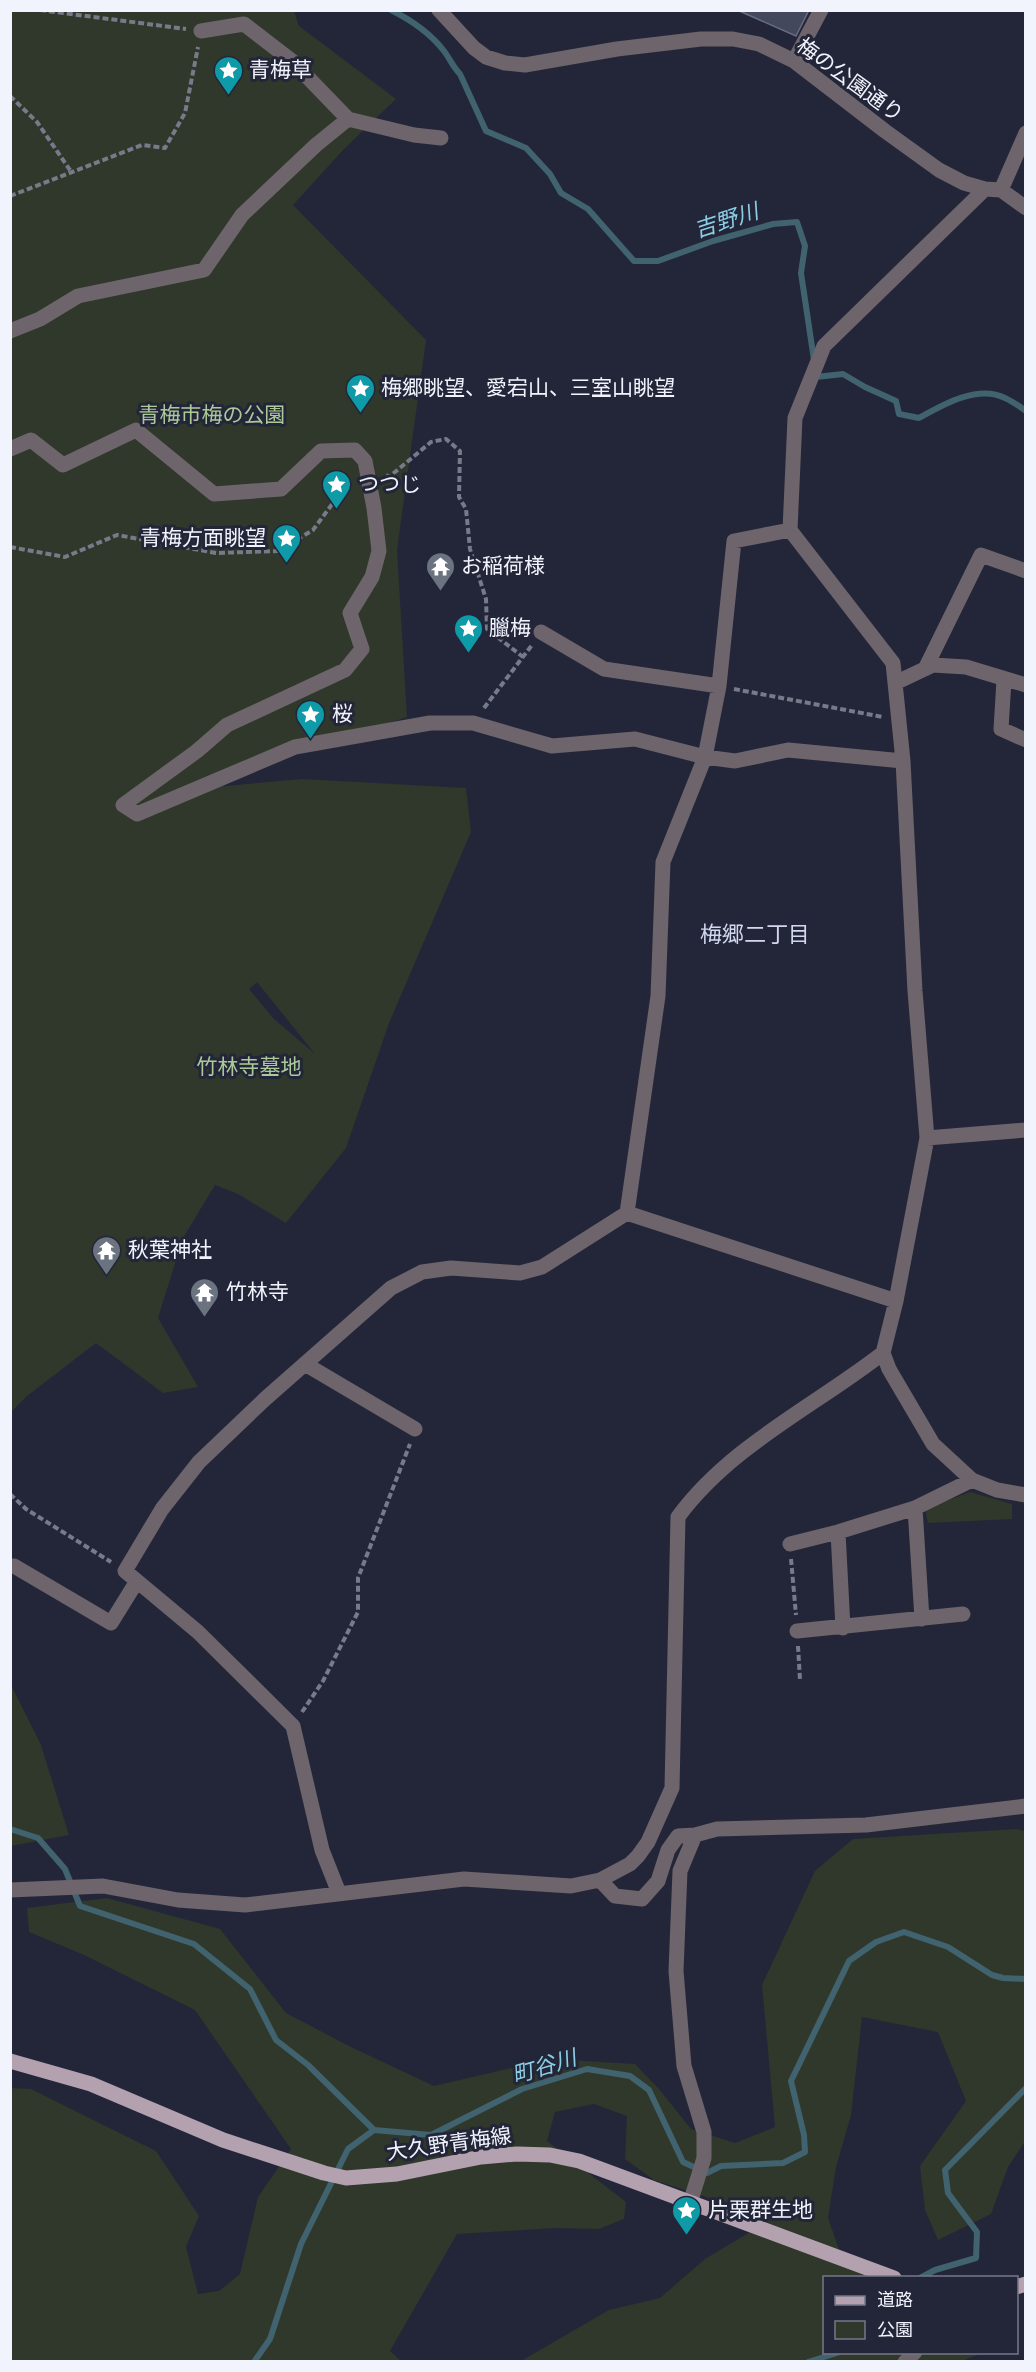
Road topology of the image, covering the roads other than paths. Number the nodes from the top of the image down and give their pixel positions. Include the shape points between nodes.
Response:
1 (439, 10) edge
2 (820, 10) edge
3 (248, 17) edge
4 (201, 31) road end
5 (794, 61) junction
6 (348, 119) junction
7 (1026, 133) edge
8 (441, 138) dead end
9 (985, 189) junction
10 (1001, 190) junction
11 (1026, 208) edge
12 (10, 331) edge
13 (10, 449) edge
14 (790, 530) junction
15 (1026, 571) edge
16 (541, 632) road end
17 (925, 669) junction
18 (1004, 680) junction
19 (896, 683) junction
20 (1026, 685) edge
21 (718, 686) junction
22 (1026, 740) edge
23 (705, 757) junction
24 (903, 761) junction
25 (1026, 1130) edge
26 (927, 1138) junction
27 (627, 1213) junction
28 (896, 1301) junction
29 (883, 1353) junction
30 (305, 1364) junction
31 (416, 1429) road end
32 (972, 1480) junction
33 (1026, 1495) edge
34 (915, 1508) junction
35 (838, 1532) junction
36 (790, 1544) dead end
37 (14, 1566) dead end
38 (137, 1581) junction
39 (963, 1614) dead end
40 (922, 1619) junction
41 (843, 1628) junction
42 (797, 1631) dead end
43 (1026, 1806) edge
44 (695, 1835) junction
45 (600, 1880) junction
46 (10, 1890) edge
47 (339, 1893) junction
48 (10, 2061) edge
49 (690, 2203) junction
50 (891, 2276) edge

1 - 5 street, 梅の公園通り via 474,48 505,63 525,65 701,39 759,44
2 - 5 street
3 - 4 street
3 - 6 street
5 - 9 street, 梅の公園通り via 939,170
6 - 8 street
6 - 12 street via 242,215 204,270 78,296 40,319
7 - 10 street
9 - 10 street, 梅の公園通り
9 - 14 street via 824,346 795,418
10 - 11 street
13 - 23 street via 31,440 63,465 136,430 214,494 281,489 321,451 355,450 365,461 379,551 372,577 350,613 362,649 345,670 227,724 123,805 137,814 295,747 430,723 473,723 552,746 635,739
14 - 19 street via 893,663
14 - 21 street via 734,541
15 - 17 street via 981,555
16 - 21 street via 604,669
17 - 18 street via 933,665 966,667
17 - 19 street
18 - 20 street
18 - 22 street via 1001,729
19 - 24 street
21 - 23 street
23 - 24 street via 735,761 788,750
23 - 27 street via 663,862 658,996
24 - 26 street
25 - 26 street
26 - 28 street
27 - 28 street
27 - 30 street via 542,1267 520,1273 451,1268 422,1272 391,1288
28 - 29 street
29 - 32 street via 933,1444
29 - 45 street via 733,1459 678,1517 672,1788 638,1856
30 - 31 street
30 - 38 street via 199,1462 162,1509 125,1571
32 - 33 street
32 - 34 street
34 - 35 street
34 - 40 street
35 - 36 street
35 - 41 street
37 - 38 street via 111,1623
38 - 47 street via 198,1632 293,1726 322,1850
39 - 40 street
40 - 41 street
41 - 42 street
43 - 44 street via 866,1825 717,1829
44 - 45 street via 678,1836 668,1850 658,1881 642,1899 615,1896
44 - 49 street via 680,1871 676,1971 684,2066 704,2132 704,2158
45 - 47 street via 571,1886 464,1879
46 - 47 street via 103,1886 178,1900 245,1905
48 - 49 main road, 大久野青梅線 via 91,2084 223,2140 346,2178 397,2174 481,2157 550,2155 579,2161
49 - 50 main road, 大久野青梅線

